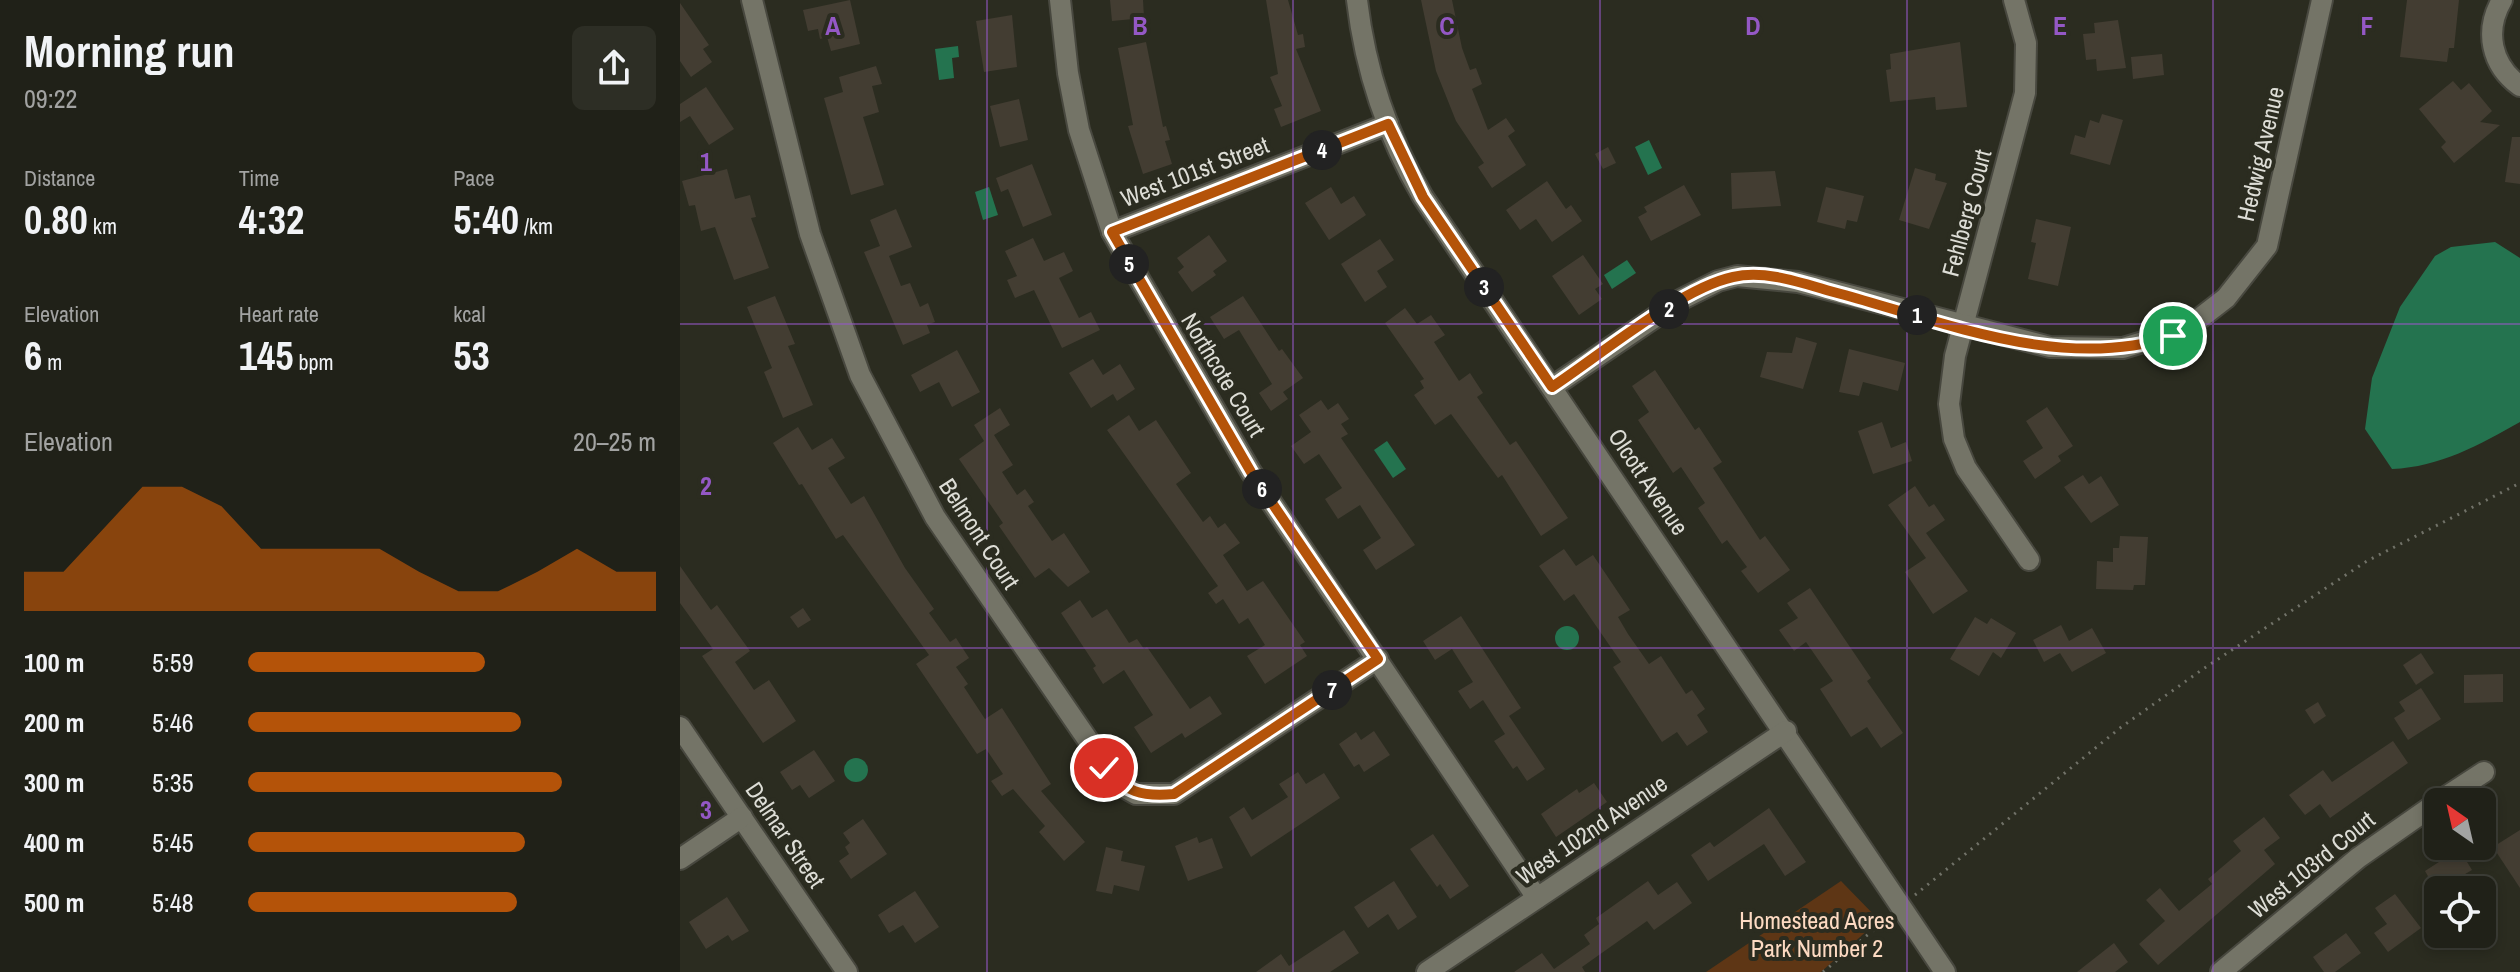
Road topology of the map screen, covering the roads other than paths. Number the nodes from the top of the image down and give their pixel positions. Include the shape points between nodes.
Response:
1 (752, 0) edge
2 (1060, 0) edge
3 (1357, 0) edge
4 (2014, 0) edge
5 (2322, 0) edge
6 (2502, 0) edge
7 (2520, 86) edge
8 (1388, 124) junction
9 (1112, 232) junction
10 (1964, 327) junction
11 (1552, 387) junction
12 (2029, 560) dead end
13 (1378, 659) junction
14 (680, 727) edge
15 (1786, 731) junction
16 (2484, 772) dead end
17 (2459, 788) edge
18 (2424, 812) edge
19 (742, 817) junction
20 (680, 859) edge
21 (1537, 898) junction
22 (847, 972) edge
23 (1427, 972) edge
24 (1945, 972) edge
25 (2221, 972) edge

1 - 13 street, Belmont Court via 810,234 860,375 935,517 1118,784 1136,794 1174,794
2 - 9 street, Northcote Court via 1079,130
3 - 8 street, Olcott Avenue via 1367,57
4 - 10 street, Fehlberg Court via 2026,43 2025,93
5 - 10 street, Hedwig Avenue via 2267,246 2220,305 2173,336 2123,348 2050,347
6 - 7 street via 2492,33 2495,58
8 - 9 street, West 101st Street
8 - 11 street, Olcott Avenue via 1423,197
9 - 13 street, Northcote Court via 1251,472
10 - 11 street, Hedwig Avenue via 1798,282 1737,276 1682,299
10 - 12 street, Fehlberg Court via 1949,390 1954,439 1966,468
11 - 15 street, Olcott Avenue
13 - 21 street, Northcote Court
14 - 19 street, Delmar Street
15 - 21 street, West 102nd Avenue
15 - 24 street, Olcott Avenue
16 - 17 street, West 103rd Court
18 - 25 street, West 103rd Court via 2358,858
19 - 20 street
19 - 22 street, Delmar Street
21 - 23 street, West 102nd Avenue

